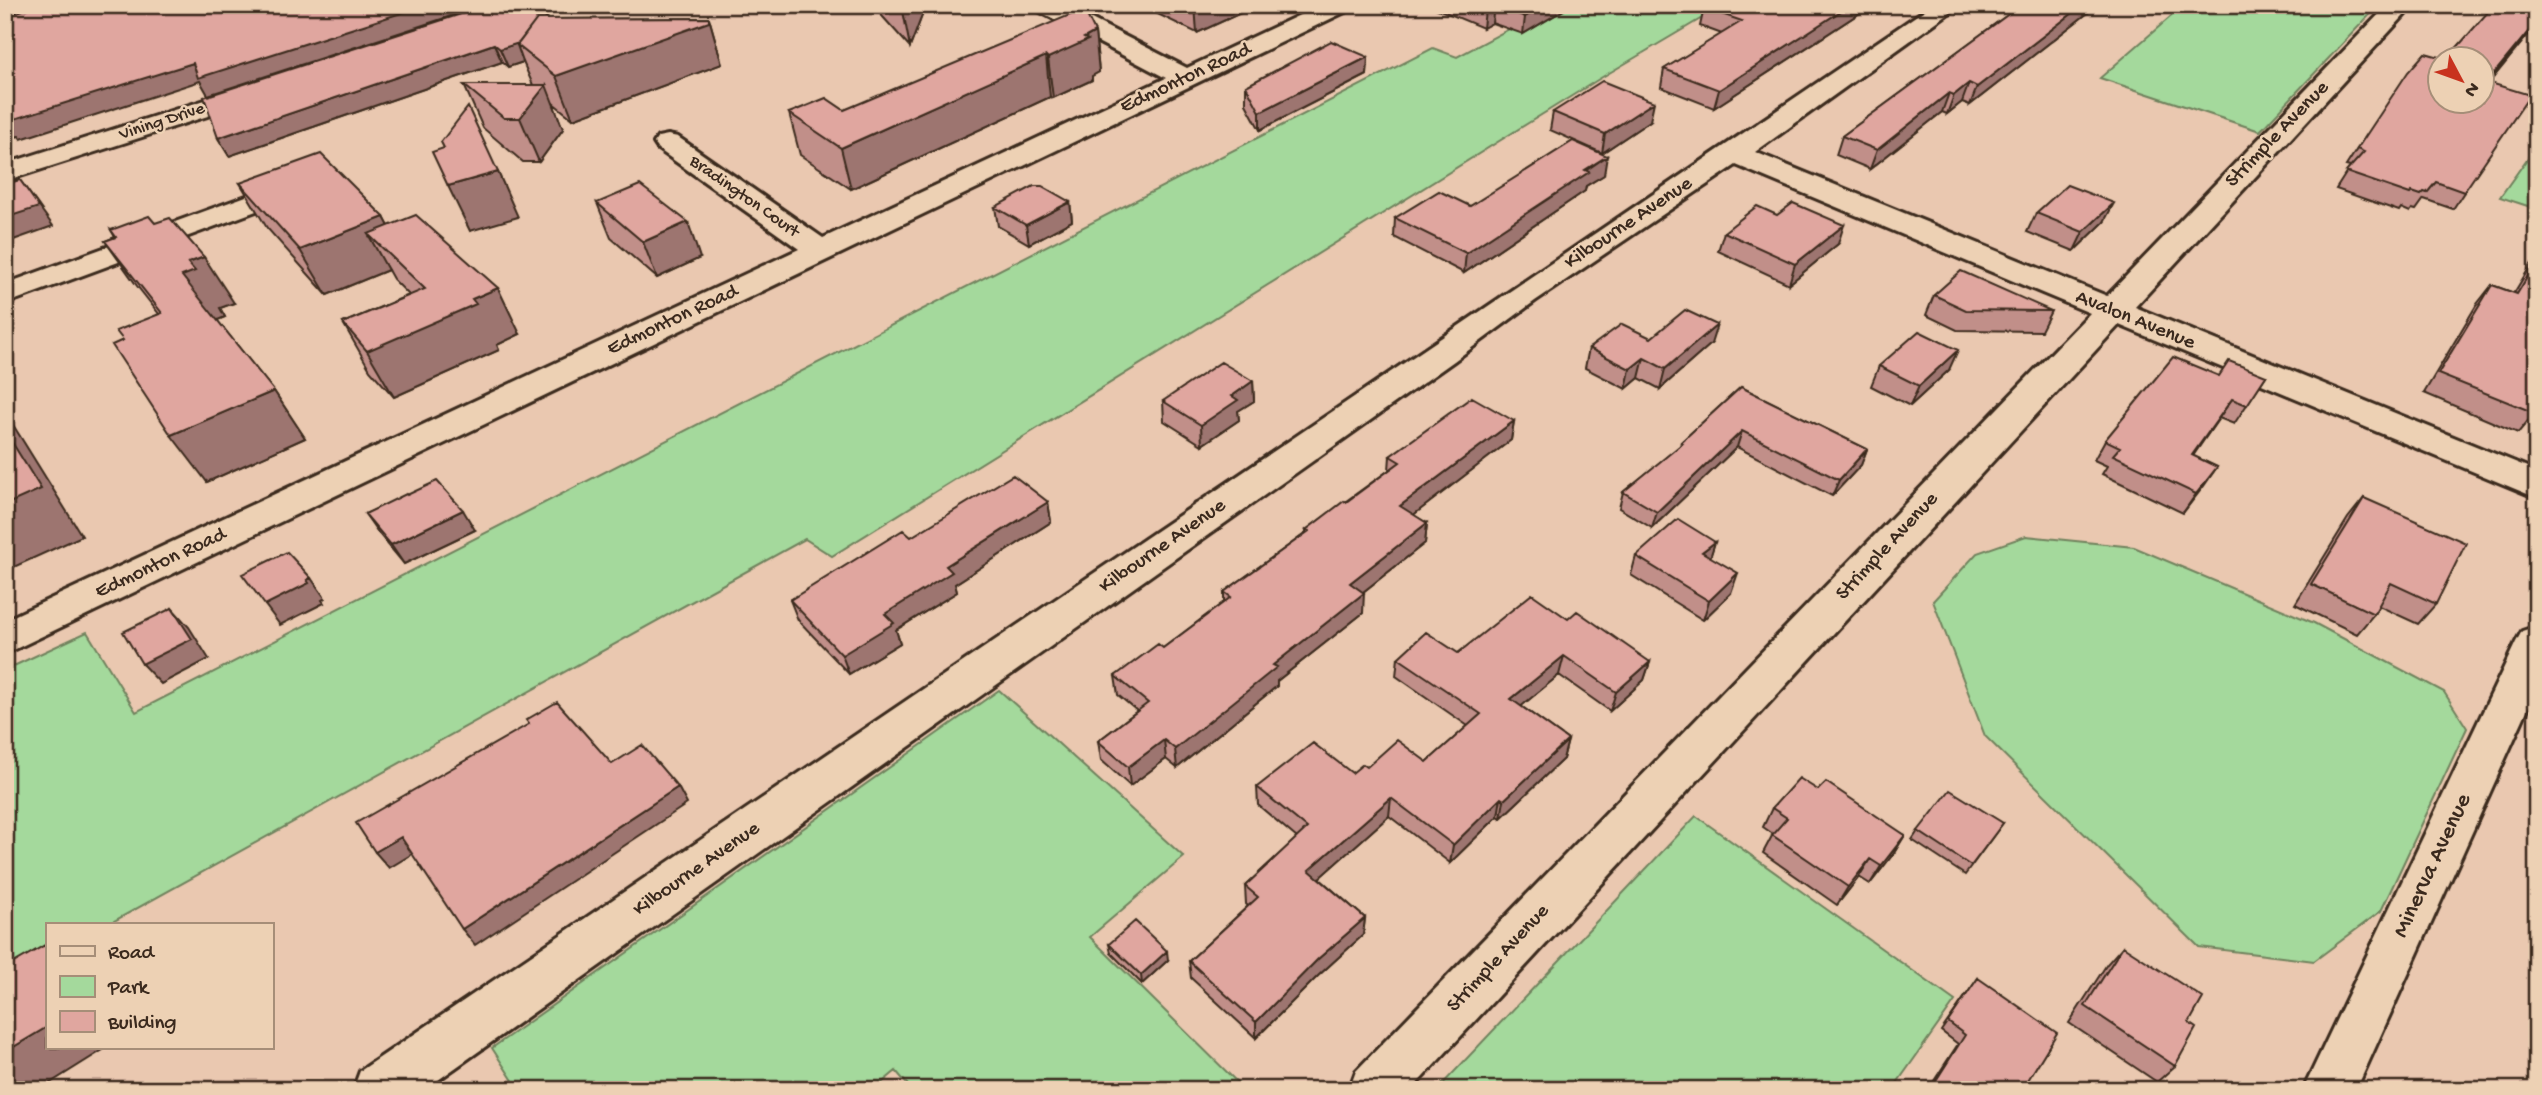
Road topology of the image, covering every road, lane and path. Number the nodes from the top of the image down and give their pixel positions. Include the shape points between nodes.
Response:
1 (1045, 5) edge
2 (1341, 5) edge
3 (1948, 5) edge
4 (2402, 5) edge
5 (1187, 78) junction
6 (282, 83) edge
7 (668, 143) dead end
8 (1734, 154) junction
9 (5, 173) edge
10 (249, 204) edge
11 (821, 251) junction
12 (5, 295) edge
13 (2110, 312) junction
14 (2537, 485) edge
15 (5, 638) edge
16 (2537, 642) edge
17 (379, 1090) edge
18 (1375, 1090) edge
19 (2329, 1090) edge

1 - 5 street
2 - 5 street, Edmonton Road
3 - 8 street, Kilbourne Avenue
4 - 13 street, Strimple Avenue
5 - 11 street, Edmonton Road
6 - 9 street, Vining Drive
7 - 11 street, Bradington Court
8 - 13 street, Avalon Avenue
8 - 17 street, Kilbourne Avenue
10 - 12 street
11 - 15 street, Edmonton Road
13 - 14 street, Avalon Avenue
13 - 18 street, Strimple Avenue
16 - 19 street, Minerva Avenue

